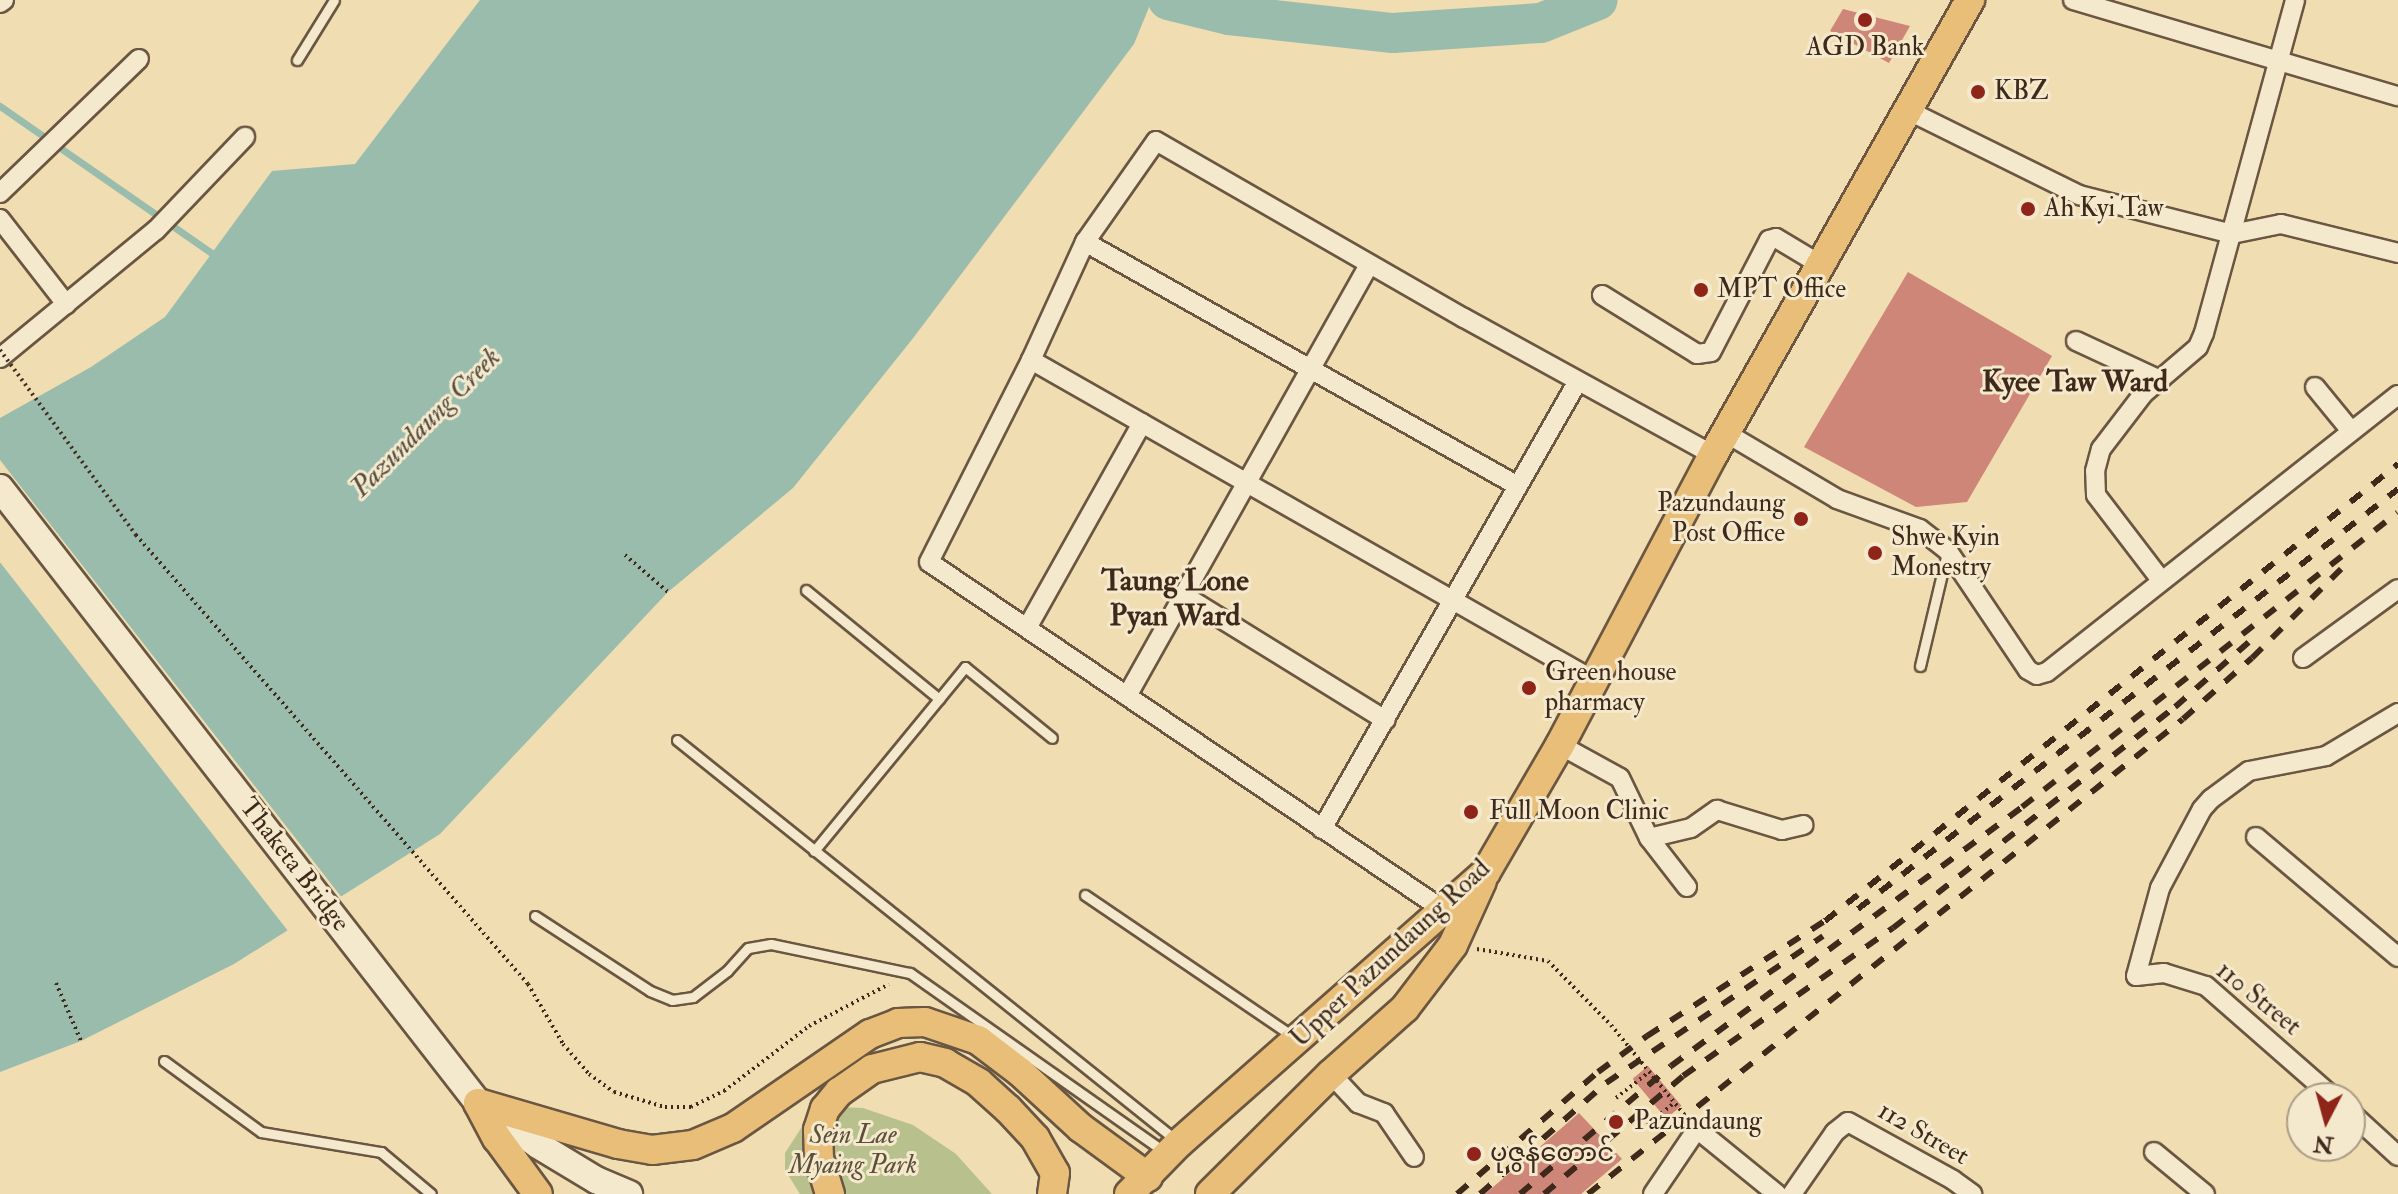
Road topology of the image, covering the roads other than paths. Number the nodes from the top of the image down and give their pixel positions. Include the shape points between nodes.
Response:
1 (334, 0) edge
2 (1970, 0) edge
3 (2073, 0) edge
4 (2295, 0) edge
5 (139, 59) dead end
6 (297, 60) dead end
7 (2278, 61) junction
8 (2398, 96) edge
9 (1909, 111) junction
10 (245, 137) dead end
11 (0, 193) edge
12 (0, 219) edge
13 (2232, 234) junction
14 (1085, 242) junction
15 (2398, 253) edge
16 (1369, 264) junction
17 (1821, 265) junction
18 (1602, 295) dead end
19 (66, 304) junction
20 (2076, 341) dead end
21 (0, 358) edge
22 (1031, 360) junction
23 (1311, 366) junction
24 (2160, 380) junction
25 (1578, 381) junction
26 (2315, 387) dead end
27 (2398, 395) edge
28 (1142, 423) junction
29 (2351, 431) junction
30 (1720, 444) junction
31 (1246, 482) junction
32 (1518, 486) junction
33 (0, 488) edge
34 (1948, 551) junction
35 (2161, 580) junction
36 (2398, 589) edge
37 (806, 590) dead end
38 (1183, 595) junction
39 (1453, 600) junction
40 (1027, 628) junction
41 (2303, 658) dead end
42 (1920, 666) dead end
43 (1593, 680) junction
44 (1127, 696) junction
45 (939, 699) junction
46 (2398, 713) edge
47 (1385, 720) junction
48 (1052, 738) dead end
49 (677, 740) dead end
50 (1560, 745) junction
51 (1803, 825) dead end
52 (1322, 829) junction
53 (2256, 837) dead end
54 (1649, 838) junction
55 (814, 851) junction
56 (1486, 872) junction
57 (1687, 887) dead end
58 (1085, 895) dead end
59 (1442, 909) junction
60 (535, 916) dead end
61 (2398, 957) edge
62 (1299, 1041) junction
63 (164, 1061) dead end
64 (1331, 1074) junction
65 (2316, 1082) edge
66 (478, 1103) junction
67 (2366, 1127) edge
68 (1174, 1148) junction
69 (2154, 1152) dead end
70 (2398, 1156) edge
71 (1414, 1157) dead end
72 (1138, 1186) edge
73 (1948, 1187) edge
74 (431, 1194) edge
75 (538, 1194) edge
76 (629, 1194) edge
77 (830, 1194) edge
78 (1052, 1194) edge
79 (1210, 1194) edge
80 (1653, 1194) edge
81 (1777, 1194) edge
82 (1792, 1194) edge
83 (1972, 1194) edge
84 (2205, 1194) edge

1 - 6 lane
2 - 9 main road, Upper Pazundaung Road
3 - 7 street
4 - 7 street
5 - 11 street
7 - 8 street
7 - 13 street
9 - 13 street via 2079,195
9 - 17 main road, Upper Pazundaung Road
10 - 19 street via 156,230
12 - 19 street
13 - 15 street via 2281,224
13 - 24 street via 2198,347
14 - 16 street via 1156,141
14 - 22 street
14 - 23 street
16 - 23 street
16 - 25 street
17 - 18 street via 1776,238 1769,240 1711,352 1697,354
17 - 30 main road, Upper Pazundaung Road
19 - 21 street
20 - 24 street
22 - 28 street
22 - 40 street via 929,562
23 - 31 street
23 - 32 street
24 - 35 street via 2101,449 2095,471 2096,495
25 - 30 street
25 - 32 street
26 - 29 street
27 - 29 street
28 - 31 street
28 - 40 street
29 - 35 street
30 - 34 street via 1837,499 1920,529
30 - 43 main road, Upper Pazundaung Road
31 - 38 street
31 - 39 street
32 - 39 street
33 - 66 main road, Thaketa Bridge
34 - 35 street via 2028,670 2037,675
34 - 42 lane
36 - 41 street
37 - 45 lane
38 - 44 street
38 - 47 street
39 - 43 street
39 - 47 street
40 - 44 street
43 - 50 main road, Upper Pazundaung Road
44 - 52 street
45 - 48 lane via 965,667
45 - 55 lane
46 - 65 street, 110 Street via 2326,756 2249,771 2211,799 2160,888 2136,976 2164,973 2206,986
47 - 52 street
49 - 55 lane
50 - 54 street via 1620,778
50 - 56 main road, Upper Pazundaung Road
51 - 54 street via 1782,830 1717,810 1691,828
52 - 59 street
53 - 61 street
54 - 57 street
55 - 68 lane
56 - 59 main road, Upper Pazundaung Road
56 - 64 main road via 1453,945 1405,1008
58 - 62 lane
59 - 62 main road, Upper Pazundaung Road
60 - 68 lane via 672,1000 693,997 748,948 771,944 910,973
62 - 68 main road, Upper Pazundaung Road
63 - 74 lane via 261,1132 381,1152
64 - 71 street via 1358,1103 1384,1113
64 - 79 main road
66 - 72 main road via 618,1144 652,1150 693,1145 733,1128 870,1034 898,1023 925,1022 978,1040 1020,1072
66 - 75 main road
66 - 76 main road, Thaketa Bridge via 596,1180
67 - 70 street
68 - 72 main road, Upper Pazundaung Road
69 - 84 street
73 - 82 street, 112 Street via 1848,1122 1835,1132
73 - 83 street, 112 Street
77 - 78 main road via 819,1159 818,1130 825,1109 872,1069 920,1057 945,1063 979,1083 1008,1109 1035,1138 1055,1173
80 - 81 street via 1692,1124

